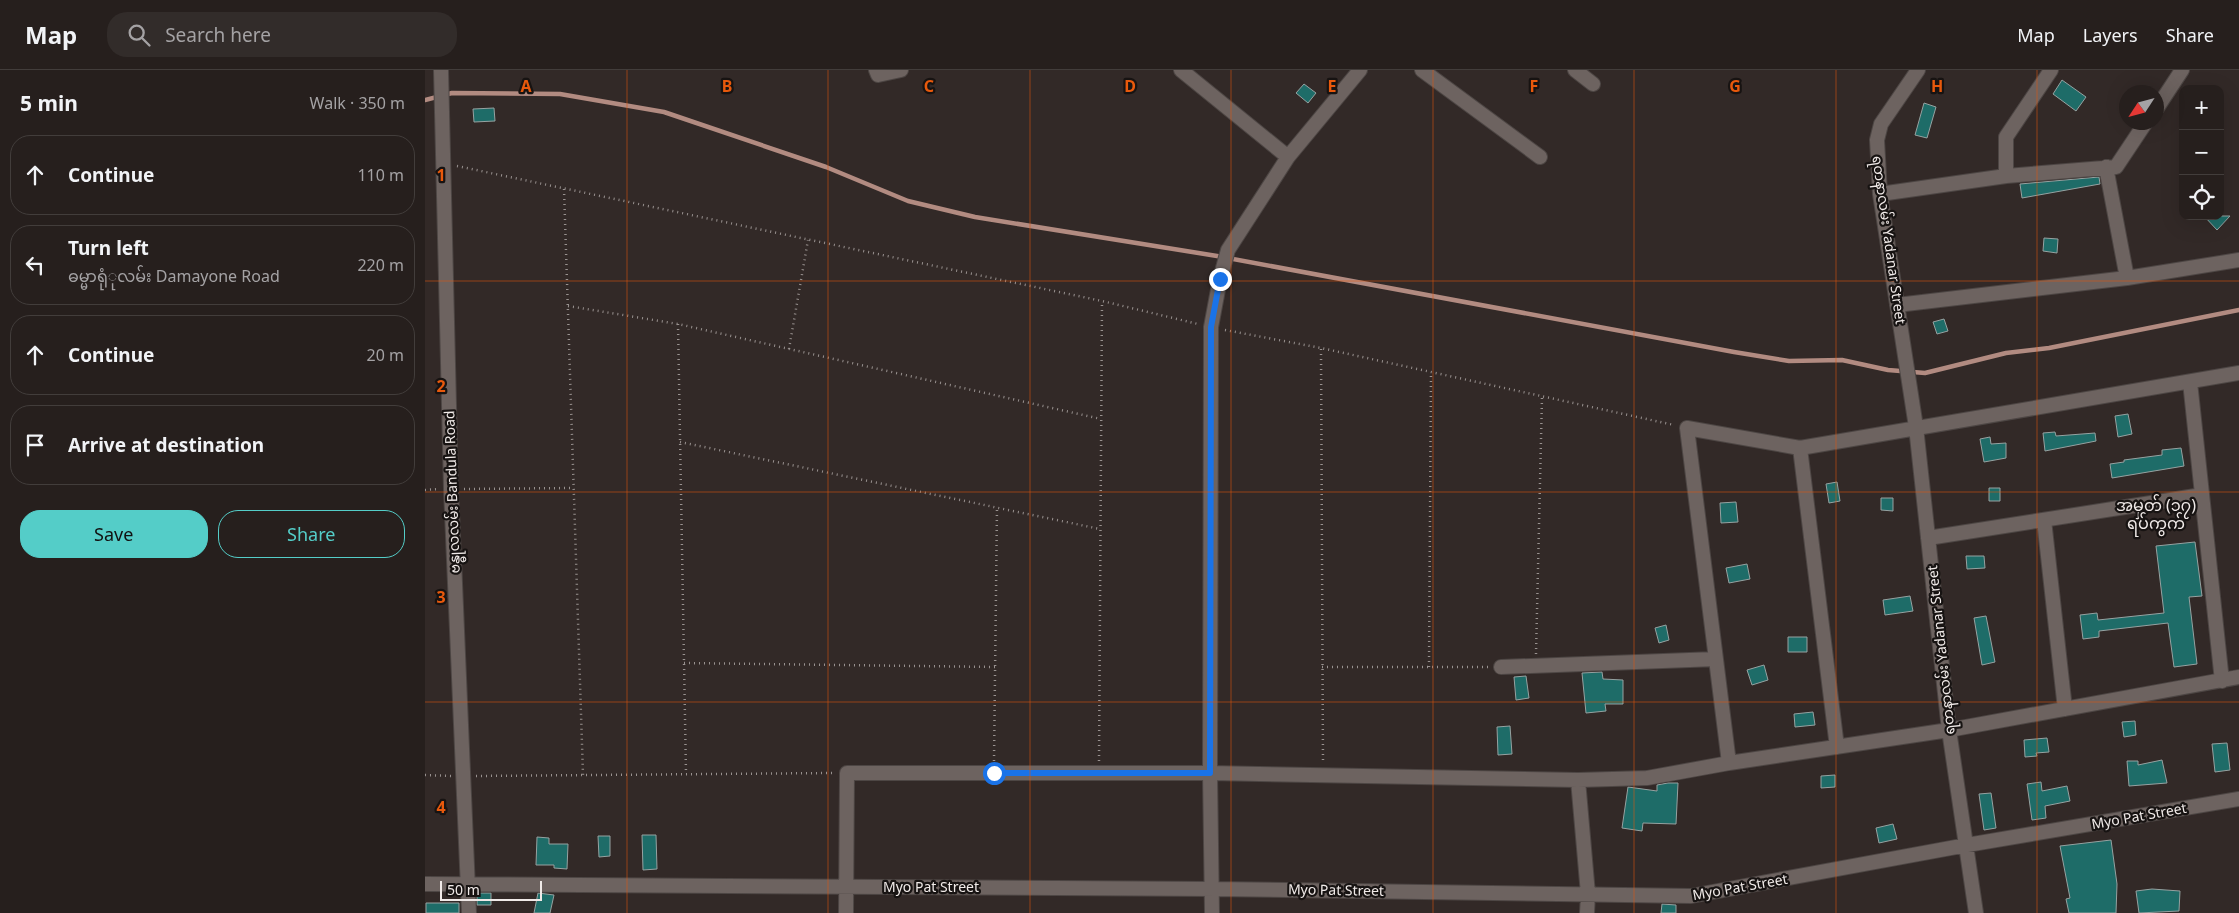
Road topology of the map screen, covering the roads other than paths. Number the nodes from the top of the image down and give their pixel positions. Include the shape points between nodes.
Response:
1 (441, 70) edge
2 (901, 70) edge
3 (1360, 70) edge
4 (1422, 70) edge
5 (1575, 70) edge
6 (1918, 70) edge
7 (2051, 70) edge
8 (2183, 70) edge
9 (1186, 71) edge
10 (877, 73) edge
11 (1593, 84) dead end
12 (2164, 98) edge
13 (2141, 130) edge
14 (1540, 156) dead end
15 (1288, 157) junction
16 (2106, 168) junction
17 (2006, 176) junction
18 (1880, 194) junction
19 (2239, 260) edge
20 (2127, 278) junction
21 (1897, 305) junction
22 (2239, 373) edge
23 (2190, 382) junction
24 (1916, 427) junction
25 (1800, 448) junction
26 (2202, 495) junction
27 (2044, 520) junction
28 (1928, 538) junction
29 (1716, 658) junction
30 (1501, 666) road end
31 (2239, 678) edge
32 (2222, 680) junction
33 (2065, 709) junction
34 (1949, 730) junction
35 (1837, 747) junction
36 (1729, 763) junction
37 (1210, 773) junction
38 (1578, 780) junction
39 (2239, 799) edge
40 (1967, 844) junction
41 (425, 884) edge
42 (468, 884) junction
43 (847, 886) junction
44 (1213, 888) junction
45 (1588, 894) junction
46 (469, 913) edge
47 (846, 913) edge
48 (1212, 913) edge
49 (1587, 913) edge
50 (1977, 913) edge

1 - 42 street, ဗန္ဓုလလမ်း Bandula Road via 451,489
2 - 10 street
3 - 15 street
4 - 14 street
5 - 11 street
6 - 18 street, ရတနာလမ်း Yadanar Street via 1881,124 1877,140
7 - 17 street via 2006,137
8 - 12 street
9 - 15 street
13 - 16 street via 2116,167
15 - 37 street via 1228,250 1211,327
16 - 17 street
16 - 20 street
17 - 18 street
18 - 21 street, ရတနာလမ်း Yadanar Street
19 - 20 street
20 - 21 street
21 - 24 street, ရတနာလမ်း Yadanar Street
22 - 23 street
23 - 24 street
23 - 26 street
24 - 25 street
24 - 28 street, ရတနာလမ်း Yadanar Street
25 - 29 street via 1687,428
25 - 35 street
26 - 27 street
26 - 32 street
27 - 28 street
27 - 33 street
28 - 34 street, ရတနာလမ်း Yadanar Street
29 - 30 street
29 - 36 street
31 - 32 street
32 - 33 street
33 - 34 street
34 - 35 street
34 - 40 street, ရတနာလမ်း Yadanar Street
35 - 36 street
36 - 38 street via 1647,778
37 - 38 street
37 - 43 street via 847,773
37 - 44 street
38 - 45 street
39 - 40 street, Myo Pat Street
40 - 45 street, Myo Pat Street via 1691,896
40 - 50 street, ရတနာလမ်း Yadanar Street
41 - 42 street, Myo Pat Street
42 - 43 street, Myo Pat Street
42 - 46 street, ဗန္ဓုလလမ်း Bandula Road
43 - 44 street, Myo Pat Street
43 - 47 street
44 - 45 street, Myo Pat Street
44 - 48 street
45 - 49 street

